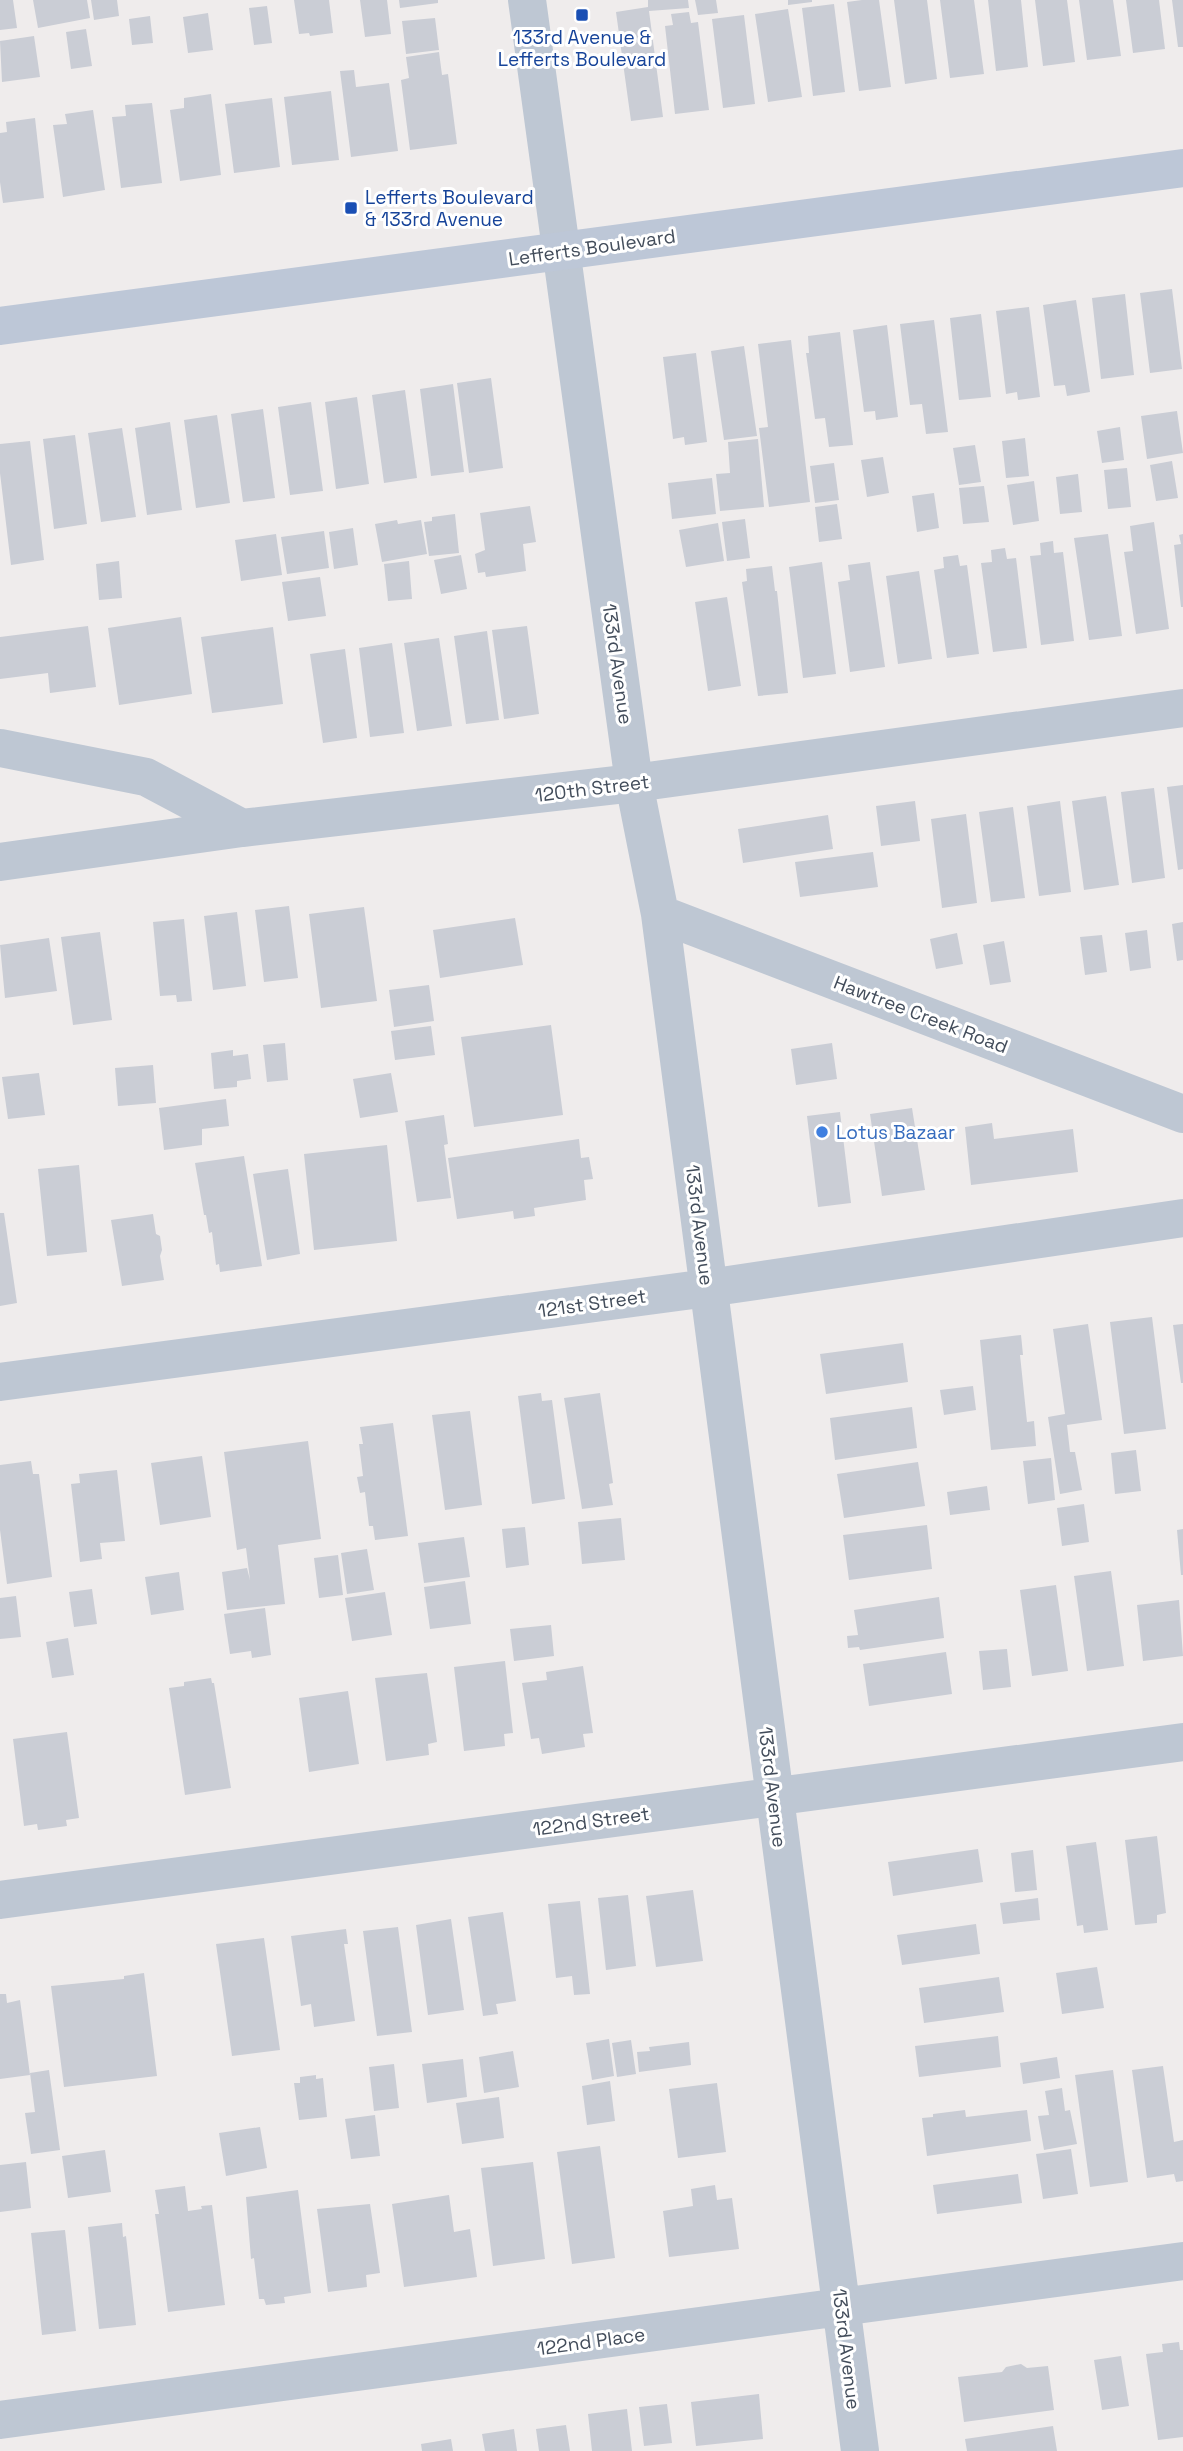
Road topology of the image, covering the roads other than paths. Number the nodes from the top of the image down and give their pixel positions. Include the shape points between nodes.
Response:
1 (527, 0) edge
2 (1183, 168) edge
3 (561, 251) junction
4 (0, 326) edge
5 (1183, 708) edge
6 (0, 748) edge
7 (634, 783) junction
8 (242, 828) junction
9 (0, 862) edge
10 (660, 914) junction
11 (1183, 1114) edge
12 (1183, 1218) edge
13 (708, 1287) junction
14 (0, 1382) edge
15 (1183, 1742) edge
16 (774, 1797) junction
17 (0, 1900) edge
18 (1183, 2261) edge
19 (841, 2307) junction
20 (0, 2420) edge
21 (860, 2451) edge

1 - 3 street, 133rd Avenue
2 - 3 main road, Lefferts Boulevard
3 - 4 main road, Lefferts Boulevard
3 - 7 street, 133rd Avenue
5 - 7 street, 120th Street
6 - 8 street via 146,777
7 - 8 street, 120th Street
7 - 10 street, 133rd Avenue
8 - 9 street, 120th Street
10 - 11 street, Hawtree Creek Road
10 - 13 street, 133rd Avenue
12 - 13 street, 121st Street
13 - 14 street, 121st Street
13 - 16 street, 133rd Avenue
15 - 16 street, 122nd Street
16 - 17 street, 122nd Street
16 - 19 street, 133rd Avenue
18 - 19 street, 122nd Place
19 - 20 street, 122nd Place
19 - 21 street, 133rd Avenue

